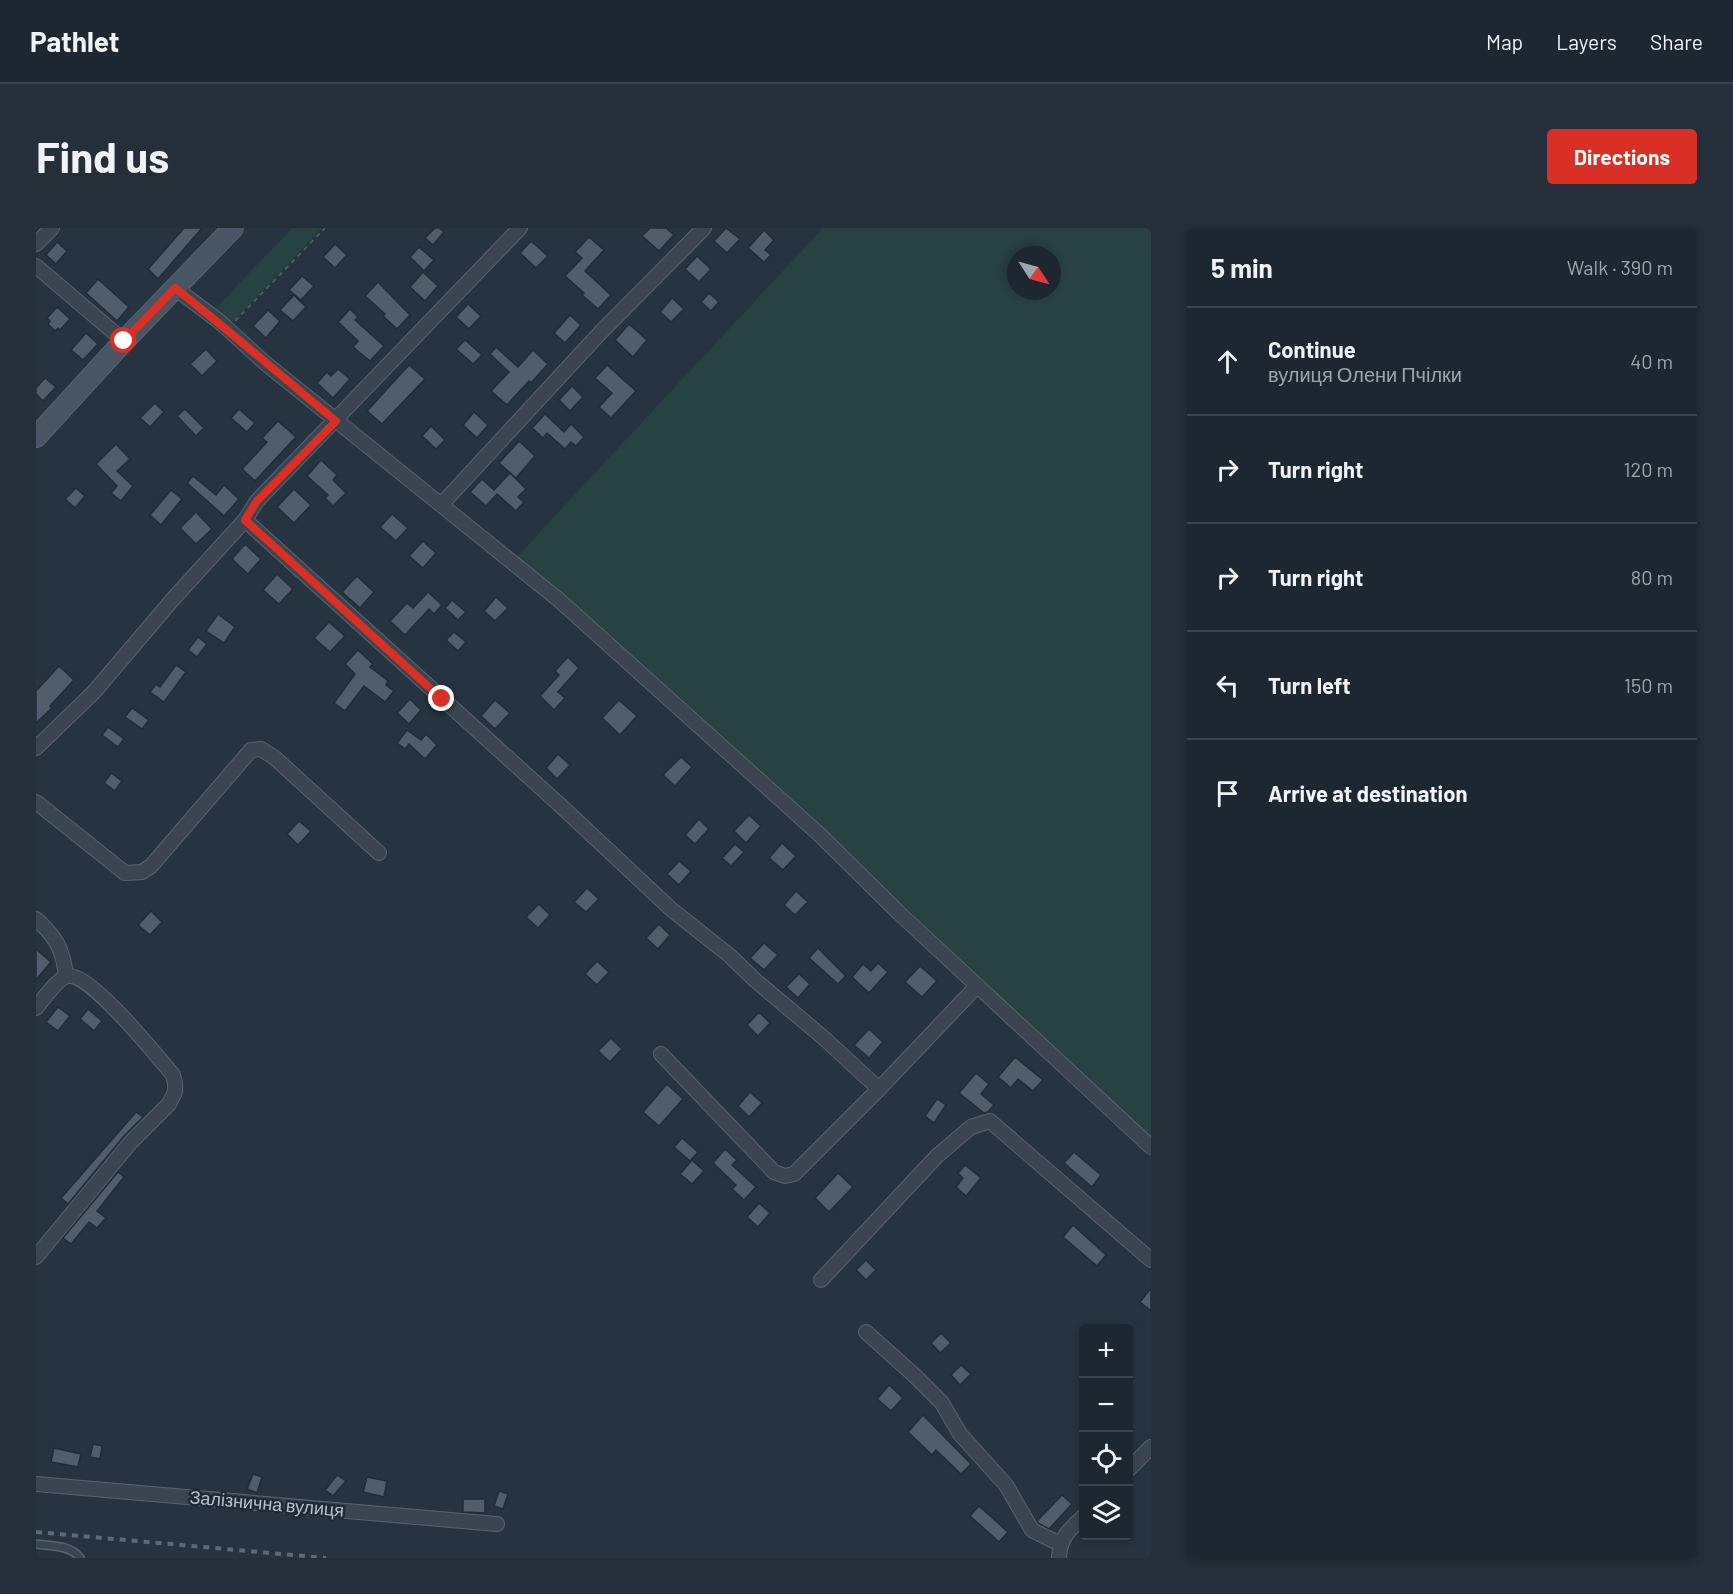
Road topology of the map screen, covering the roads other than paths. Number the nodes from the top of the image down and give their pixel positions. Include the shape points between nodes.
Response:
1 (52, 228) edge
2 (233, 228) edge
3 (520, 228) edge
4 (704, 228) edge
5 (36, 244) edge
6 (36, 266) edge
7 (175, 288) junction
8 (124, 341) junction
9 (336, 421) junction
10 (36, 437) edge
11 (441, 505) junction
12 (245, 520) junction
13 (36, 748) edge
14 (36, 802) edge
15 (379, 853) dead end
16 (36, 919) edge
17 (66, 976) junction
18 (977, 986) junction
19 (36, 1008) edge
20 (661, 1054) dead end
21 (879, 1089) junction
22 (1151, 1147) edge
23 (36, 1257) edge
24 (1151, 1260) edge
25 (821, 1280) dead end
26 (866, 1332) dead end
27 (1151, 1447) edge
28 (1133, 1465) edge
29 (36, 1484) edge
30 (1079, 1520) edge
31 (497, 1524) dead end
32 (36, 1544) edge
33 (1060, 1551) edge
34 (80, 1558) edge

1 - 5 street
2 - 7 street
3 - 9 street
4 - 11 street via 600,333
6 - 8 street
7 - 8 street
7 - 9 street
8 - 10 street
9 - 11 street
9 - 12 street via 257,501
11 - 18 street via 559,600 820,835
12 - 13 street via 94,692
12 - 21 street via 672,910 729,955
14 - 15 street via 125,873 142,872 251,750 261,749
16 - 17 street via 63,955
17 - 19 street
17 - 23 street via 72,975 88,985 134,1028 172,1075 175,1092 169,1104 131,1142
18 - 21 street
18 - 22 street
20 - 21 street via 774,1172 784,1176 794,1174
24 - 25 street via 990,1121 971,1127 937,1156
26 - 33 street via 942,1403 960,1434 1006,1485 1032,1530
27 - 28 street
29 - 31 street, Залізнична вулиця
30 - 33 street via 1067,1533
32 - 34 lane via 66,1548

